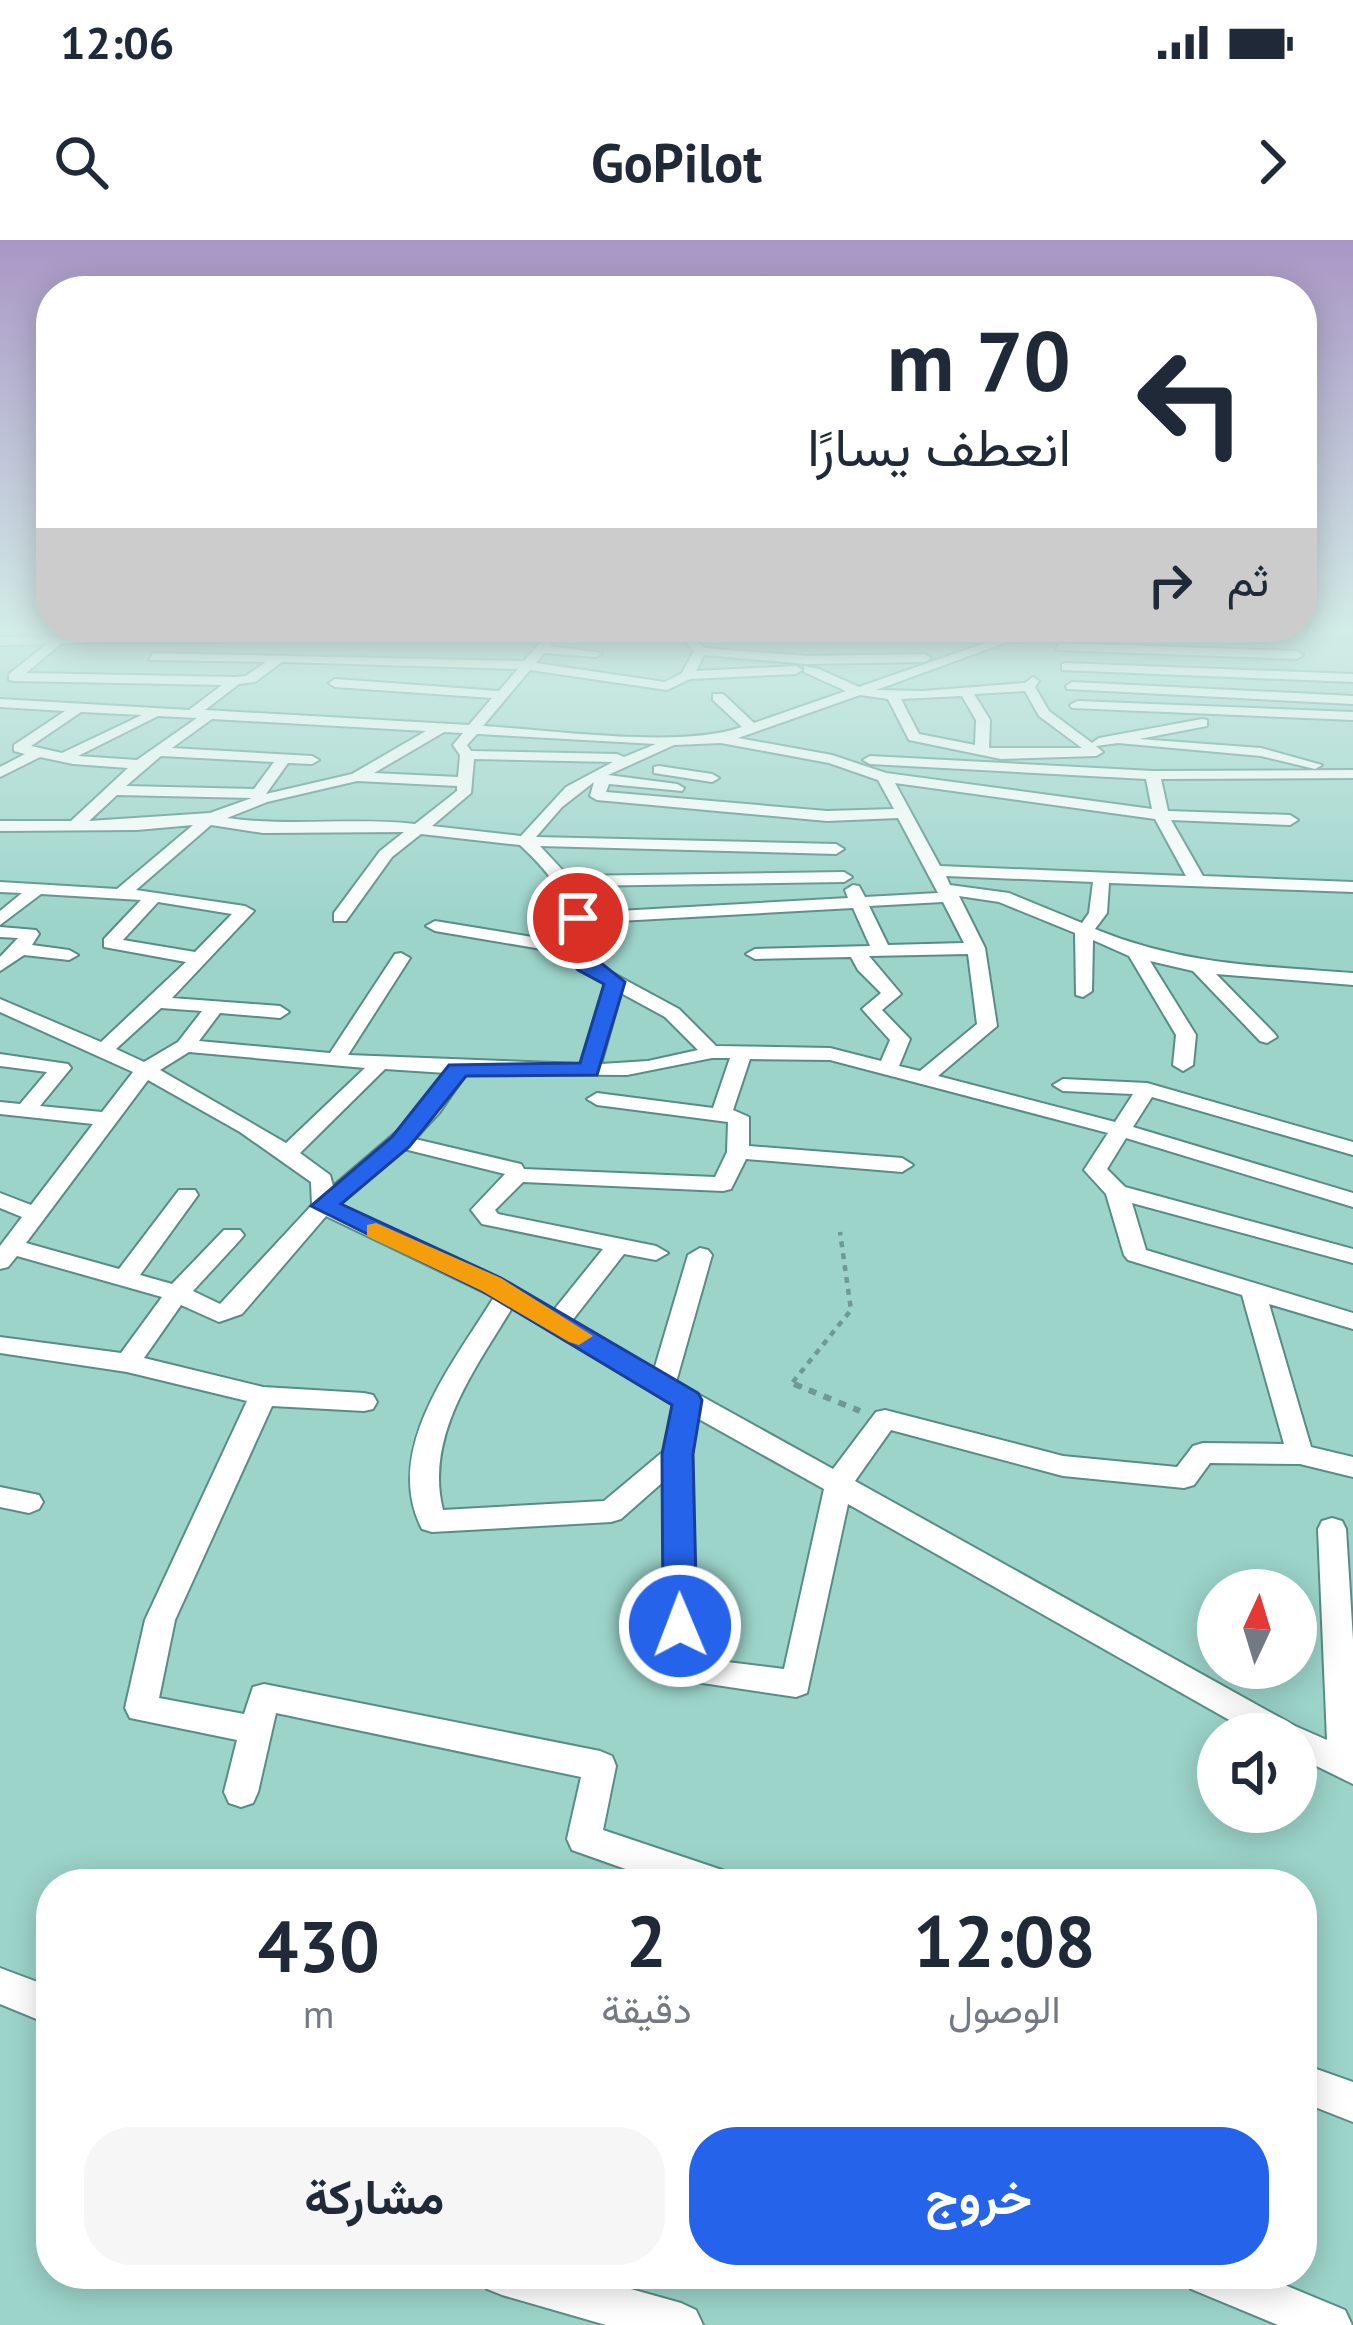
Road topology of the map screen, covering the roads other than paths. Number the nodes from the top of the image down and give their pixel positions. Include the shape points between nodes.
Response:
1 (43, 731) edge
2 (119, 731) edge
3 (192, 731) edge
4 (269, 731) edge
5 (435, 731) edge
6 (468, 731) edge
7 (533, 731) edge
8 (742, 731) edge
9 (911, 731) edge
10 (983, 731) edge
11 (1077, 731) edge
12 (1093, 731) edge
13 (1164, 731) edge
14 (260, 732) junction
15 (184, 739) junction
16 (721, 739) junction
17 (676, 741) junction
18 (0, 745) edge
19 (1102, 745) junction
20 (19, 748) junction
21 (982, 751) junction
22 (161, 752) junction
23 (37, 753) junction
24 (467, 755) junction
25 (63, 758) junction
26 (242, 759) junction
27 (832, 759) junction
28 (629, 760) junction
29 (282, 761) junction
30 (140, 765) junction
31 (0, 772) edge
32 (1322, 772) junction
33 (1123, 773) junction
34 (1353, 774) edge
35 (1153, 775) junction
36 (357, 777) junction
37 (594, 778) junction
38 (712, 778) dead end
39 (884, 778) junction
40 (465, 782) junction
41 (109, 790) junction
42 (216, 790) junction
43 (689, 790) dead end
44 (260, 797) junction
45 (904, 813) junction
46 (1161, 815) junction
47 (827, 816) junction
48 (208, 820) junction
49 (1290, 820) dead end
50 (77, 824) junction
51 (0, 826) edge
52 (417, 828) junction
53 (525, 841) junction
54 (836, 849) junction
55 (1102, 875) junction
56 (844, 877) junction
57 (568, 881) junction
58 (1198, 883) junction
59 (945, 886) junction
60 (0, 887) edge
61 (1353, 887) edge
62 (39, 888) junction
63 (121, 894) junction
64 (154, 896) junction
65 (859, 900) junction
66 (340, 917) dead end
67 (578, 918) junction
68 (0, 920) edge
69 (435, 926) dead end
70 (0, 932) edge
71 (1084, 932) junction
72 (880, 947) junction
73 (976, 948) junction
74 (20, 949) junction
75 (572, 949) junction
76 (857, 950) junction
77 (1136, 952) junction
78 (755, 954) dead end
79 (69, 955) dead end
80 (401, 958) dead end
81 (202, 959) junction
82 (0, 966) edge
83 (1199, 967) junction
84 (1353, 979) edge
85 (615, 982) junction
86 (1083, 991) dead end
87 (157, 1002) junction
88 (214, 1008) junction
89 (2, 1010) edge
90 (280, 1012) dead end
91 (1267, 1037) dead end
92 (185, 1046) junction
93 (103, 1050) junction
94 (711, 1052) junction
95 (742, 1052) junction
96 (0, 1060) edge
97 (335, 1060) junction
98 (1183, 1065) dead end
99 (377, 1067) junction
100 (888, 1069) junction
101 (458, 1070) junction
102 (144, 1072) junction
103 (596, 1072) junction
104 (925, 1077) junction
105 (1063, 1085) dead end
106 (1147, 1089) junction
107 (0, 1108) edge
108 (24, 1112) junction
109 (722, 1113) junction
110 (109, 1118) junction
111 (1118, 1129) junction
112 (401, 1142) junction
113 (1353, 1149) edge
114 (738, 1152) junction
115 (288, 1153) junction
116 (902, 1165) dead end
117 (517, 1175) junction
118 (1117, 1192) junction
119 (187, 1195) dead end
120 (0, 1200) edge
121 (1353, 1200) edge
122 (323, 1206) junction
123 (32, 1213) junction
124 (232, 1235) dead end
125 (619, 1245) junction
126 (656, 1253) dead end
127 (6, 1254) edge
128 (700, 1255) dead end
129 (1353, 1256) edge
130 (124, 1279) junction
131 (1253, 1291) junction
132 (177, 1293) junction
133 (508, 1295) junction
134 (1353, 1321) edge
135 (558, 1322) junction
136 (0, 1345) edge
137 (128, 1364) junction
138 (675, 1393) junction
139 (263, 1396) junction
140 (364, 1402) dead end
141 (678, 1454) junction
142 (1300, 1454) junction
143 (1353, 1467) edge
144 (839, 1482) junction
145 (0, 1497) edge
146 (29, 1502) dead end
147 (1332, 1529) dead end
148 (1246, 1713) edge
149 (252, 1729) junction
150 (1317, 1751) edge
151 (1349, 1767) edge
152 (241, 1792) dead end
153 (671, 1869) edge
154 (0, 1985) edge
155 (36, 2000) edge
156 (1317, 2089) edge
157 (1353, 2102) edge
158 (555, 2289) edge
159 (1242, 2289) edge
160 (681, 2325) edge
161 (1330, 2325) edge

1 - 20 street
2 - 25 street
3 - 15 street
4 - 14 street
5 - 36 street
6 - 24 street via 460,745
7 - 17 street
8 - 16 street
9 - 21 street
10 - 21 street
11 - 19 street
12 - 19 street
13 - 19 street
14 - 15 street
14 - 26 street
14 - 29 street via 312,760
15 - 22 street
16 - 17 street
16 - 27 street
17 - 28 street
18 - 20 street
19 - 21 street
19 - 32 street via 1261,752 1311,762
19 - 33 street
20 - 23 street
22 - 26 street
22 - 30 street
23 - 25 street
23 - 31 street
24 - 28 street
24 - 40 street
25 - 30 street
26 - 29 street
26 - 42 street
27 - 33 street
27 - 39 street
28 - 37 street
28 - 38 street
29 - 44 street
30 - 41 street
32 - 34 street
32 - 35 street
33 - 35 street
35 - 46 street
36 - 40 street
36 - 44 street
37 - 43 street
37 - 47 street via 604,798
37 - 53 street via 550,806
39 - 45 street
39 - 46 street
40 - 52 street via 464,793
41 - 42 street
41 - 50 street
42 - 44 street
44 - 48 street via 248,810
45 - 47 street
45 - 59 street
46 - 49 street
46 - 58 street
47 - 54 street
48 - 50 street
48 - 52 street
48 - 63 street
50 - 51 street
52 - 53 street
52 - 66 street via 386,854
53 - 54 street
53 - 57 street
54 - 56 street
55 - 58 street
55 - 59 street
55 - 71 street via 1097,913
56 - 57 street
56 - 65 street
57 - 67 street
58 - 61 street
59 - 65 street
59 - 71 street via 1003,897
59 - 73 street
60 - 62 street
62 - 63 street
62 - 68 street
63 - 64 street
64 - 81 street via 245,911
64 - 81 street via 110,944
65 - 67 street via 711,916
65 - 72 street
67 - 75 street
69 - 75 street
70 - 74 street via 30,934
71 - 77 street
71 - 86 street
72 - 73 street
72 - 76 street
73 - 104 street via 987,1026
74 - 79 street
74 - 82 street
75 - 85 street
76 - 78 street
76 - 100 street via 892,994 871,1009 896,1029
77 - 83 street
77 - 98 street via 1186,1034
80 - 97 street
81 - 87 street
83 - 84 street
83 - 91 street
85 - 94 street via 673,1012
85 - 103 street
87 - 88 street
87 - 93 street
88 - 90 street
88 - 92 street
89 - 93 street
92 - 97 street
92 - 102 street
93 - 102 street
94 - 95 street
94 - 103 street via 671,1067
95 - 100 street via 830,1054
95 - 109 street
96 - 108 street via 61,1067
97 - 99 street
99 - 101 street
99 - 115 street
100 - 104 street
101 - 103 street
101 - 112 street
102 - 110 street
102 - 115 street
103 - 109 street via 591,1105
104 - 111 street
105 - 106 street
106 - 111 street
106 - 113 street
107 - 108 street
108 - 110 street
109 - 114 street via 739,1117
110 - 123 street
111 - 118 street via 1095,1170
111 - 121 street
112 - 117 street
112 - 122 street
114 - 116 street
114 - 117 street via 723,1184
115 - 122 street via 322,1180
117 - 125 street via 482,1210 490,1219
118 - 129 street
118 - 131 street via 1136,1255
119 - 130 street
120 - 123 street
122 - 132 street via 233,1308 219,1315
122 - 133 street
123 - 127 street
124 - 132 street
125 - 126 street
125 - 135 street
127 - 130 street
128 - 138 street
130 - 132 street
131 - 134 street
131 - 142 street
132 - 137 street
133 - 135 street
133 - 141 street via 434,1424 421,1495 432,1521 611,1511
135 - 138 street
136 - 137 street
137 - 139 street
138 - 141 street
138 - 144 street
139 - 140 street
139 - 149 street via 160,1620 141,1708
141 - 144 street via 680,1669 796,1684
142 - 143 street
142 - 144 street via 1203,1453 1184,1478 1063,1466 884,1419
144 - 148 street
145 - 146 street
147 - 151 street
149 - 152 street
149 - 153 street via 264,1697 600,1766 584,1840
150 - 151 street
154 - 155 street
156 - 157 street
158 - 160 street
159 - 161 street

